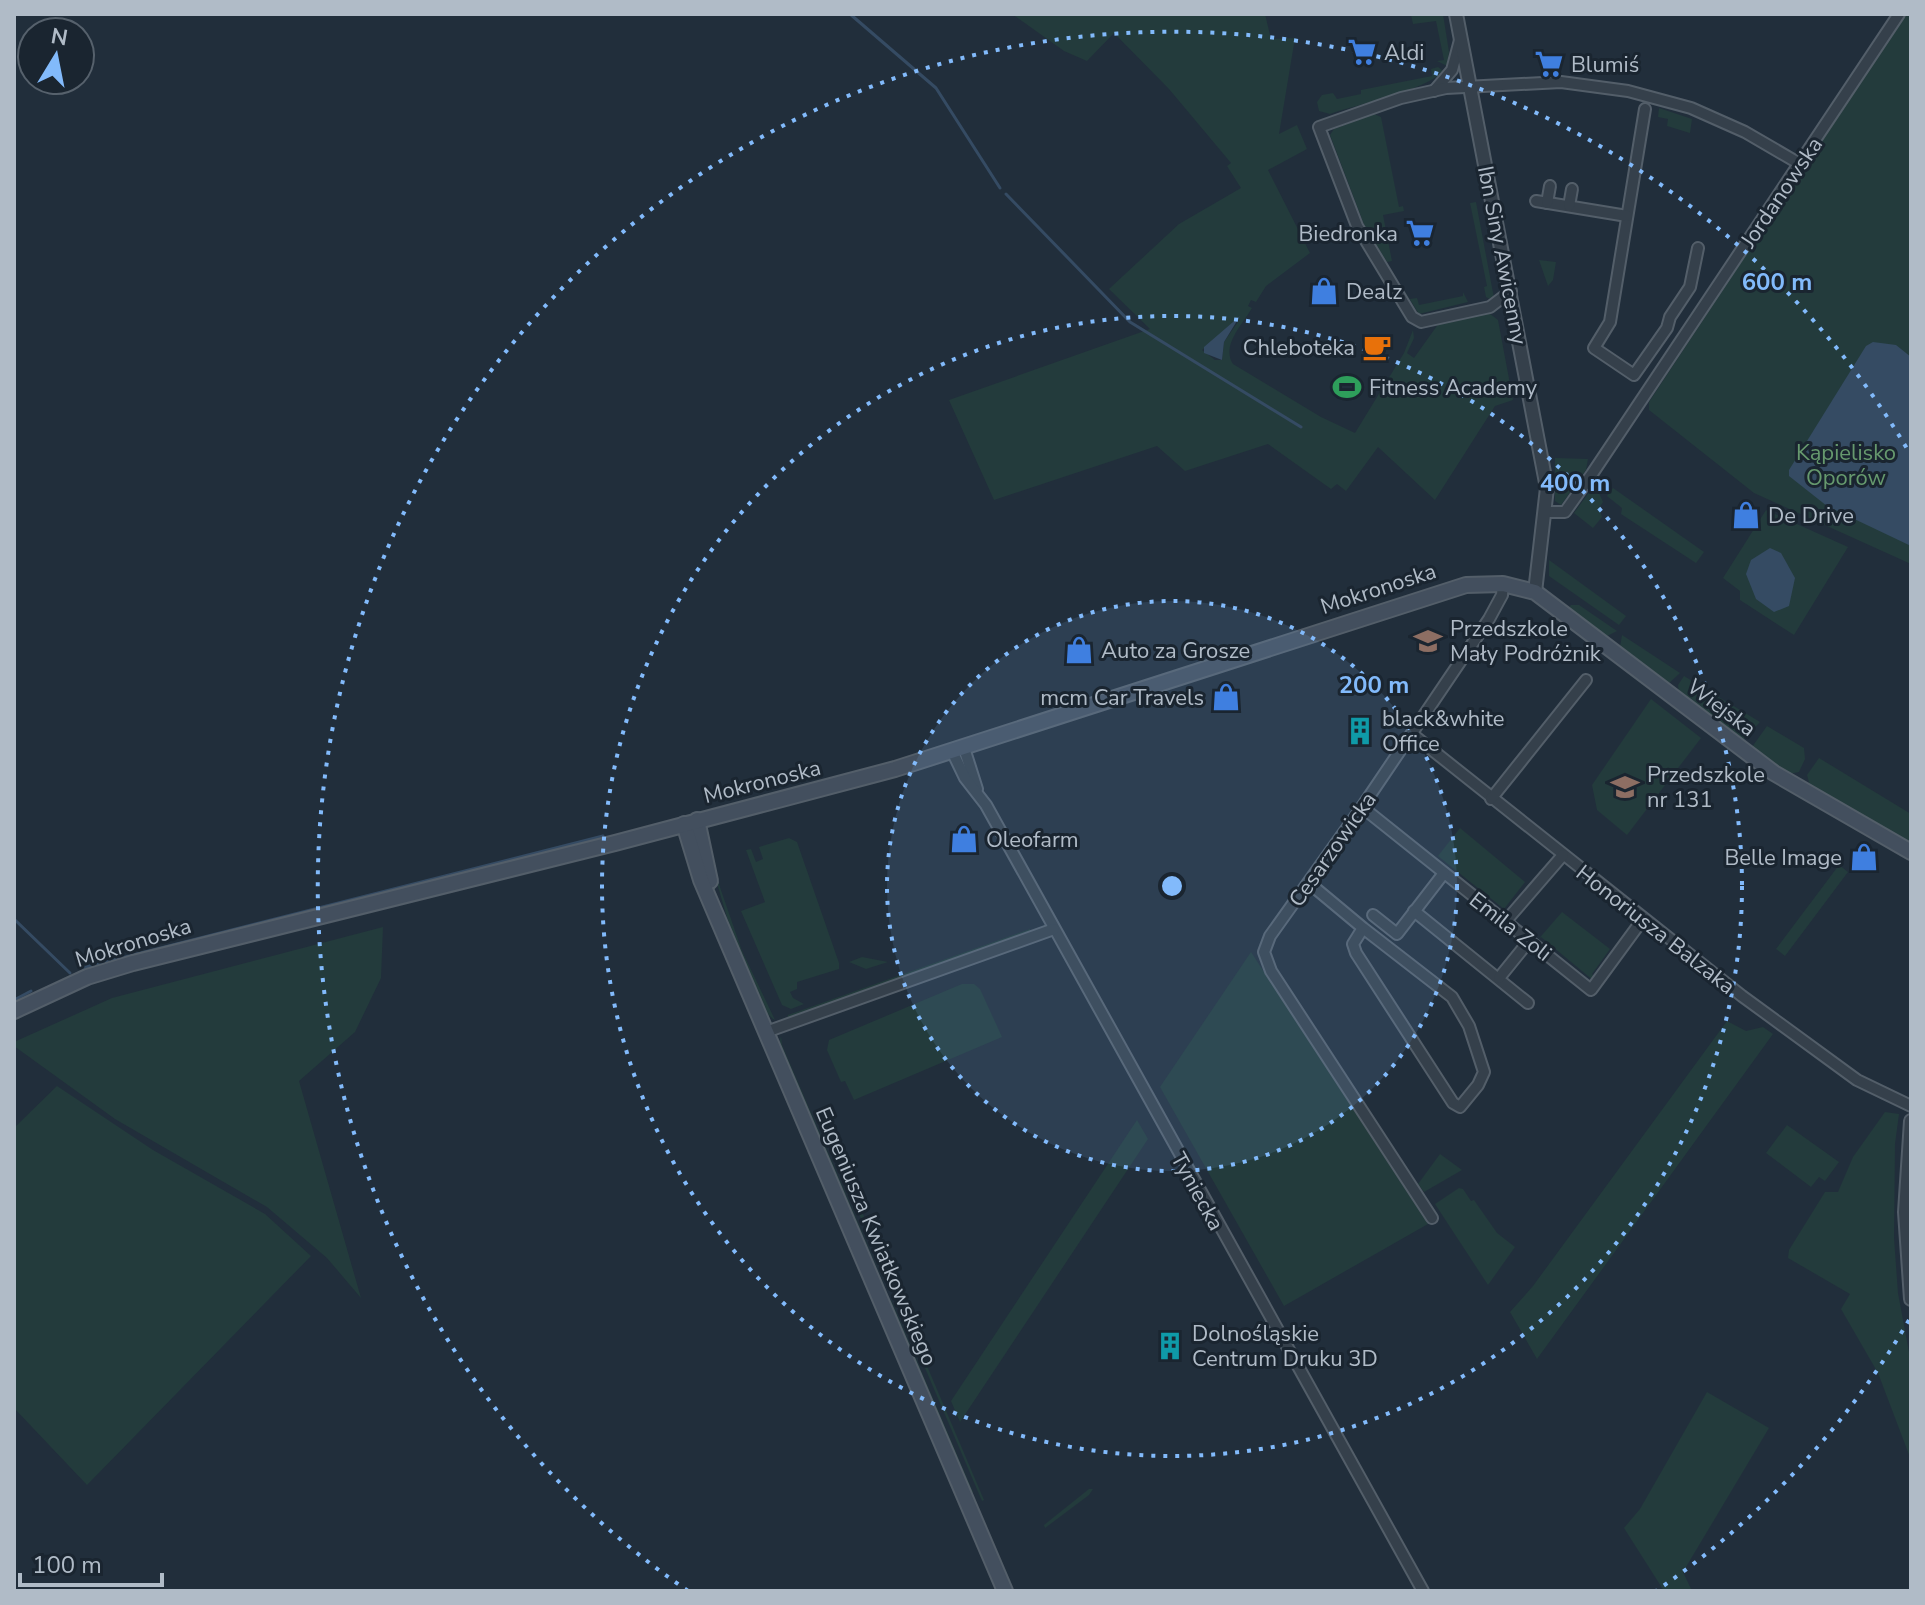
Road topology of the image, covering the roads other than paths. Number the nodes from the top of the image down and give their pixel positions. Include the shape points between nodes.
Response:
1 (1456, 14) edge
2 (1898, 14) edge
3 (1461, 37) junction
4 (1470, 86) junction
5 (1434, 91) junction
6 (1645, 109) dead end
7 (1800, 164) junction
8 (1550, 186) dead end
9 (1572, 189) dead end
10 (1569, 206) junction
11 (1627, 216) junction
12 (1698, 248) dead end
13 (1511, 291) junction
14 (1490, 307) junction
15 (1515, 318) junction
16 (1546, 512) junction
17 (1510, 585) junction
18 (1535, 592) junction
19 (1586, 680) dead end
20 (1412, 734) junction
21 (958, 750) junction
22 (1491, 799) junction
23 (1362, 807) junction
24 (690, 822) junction
25 (1911, 852) edge
26 (1563, 855) junction
27 (1444, 873) junction
28 (1309, 883) junction
29 (1414, 911) junction
30 (1373, 915) dead end
31 (1643, 919) junction
32 (1505, 922) junction
33 (1363, 928) junction
34 (1054, 929) junction
35 (1529, 941) junction
36 (1499, 978) junction
37 (1528, 1003) dead end
38 (14, 1011) edge
39 (766, 1032) junction
40 (1911, 1106) edge
41 (1911, 1121) edge
42 (1909, 1144) edge
43 (1432, 1218) dead end
44 (1911, 1299) edge
45 (1005, 1591) edge
46 (1423, 1591) edge

1 - 3 street, Ibn Siny Awicenny
2 - 7 street, Jordanowska
3 - 4 street, Ibn Siny Awicenny
3 - 5 street via 1452,70
4 - 5 street
4 - 7 street via 1561,82 1647,95 1726,122
4 - 13 street, Ibn Siny Awicenny
5 - 14 street via 1319,127 1357,226 1412,317 1421,322
6 - 11 street
7 - 16 street, Jordanowska via 1565,512
8 - 10 street via 1541,202
9 - 10 street
10 - 11 street
11 - 12 street via 1610,322 1594,348 1634,375 1690,287
13 - 14 street
13 - 15 street, Ibn Siny Awicenny
14 - 15 street
15 - 16 street, Ibn Siny Awicenny via 1543,457
16 - 18 street, Ibn Siny Awicenny
17 - 18 main road, Wiejska
17 - 20 street, Cesarzowicka
17 - 21 main road, Mokronoska via 1449,588
18 - 25 main road, Wiejska via 1774,773
19 - 22 street
20 - 22 street, Honoriusza Balzaka
20 - 23 street, Cesarzowicka
21 - 24 main road, Mokronoska
21 - 34 street, Tyniecka via 965,778 977,789
22 - 26 street, Honoriusza Balzaka
23 - 27 street, Emila Zoli
23 - 28 street, Cesarzowicka
24 - 38 main road, Mokronoska via 133,963
24 - 39 main road, Eugeniusza Kwiatkowskiego via 711,897
26 - 31 street, Honoriusza Balzaka
26 - 32 street
27 - 29 street
27 - 32 street, Emila Zoli
28 - 33 street
28 - 43 street, Cesarzowicka via 1264,952 1271,971
29 - 30 street via 1397,934
29 - 36 street
31 - 35 street, Emila Zoli via 1591,990
31 - 40 street, Honoriusza Balzaka via 1857,1080
32 - 35 street, Emila Zoli
33 - 33 street via 1353,944 1356,953 1460,1107 1484,1072 1469,1026 1452,997
34 - 39 street
34 - 46 street, Tyniecka
35 - 36 street
36 - 37 street
39 - 45 main road, Eugeniusza Kwiatkowskiego
41 - 42 street
42 - 44 street via 1905,1212

